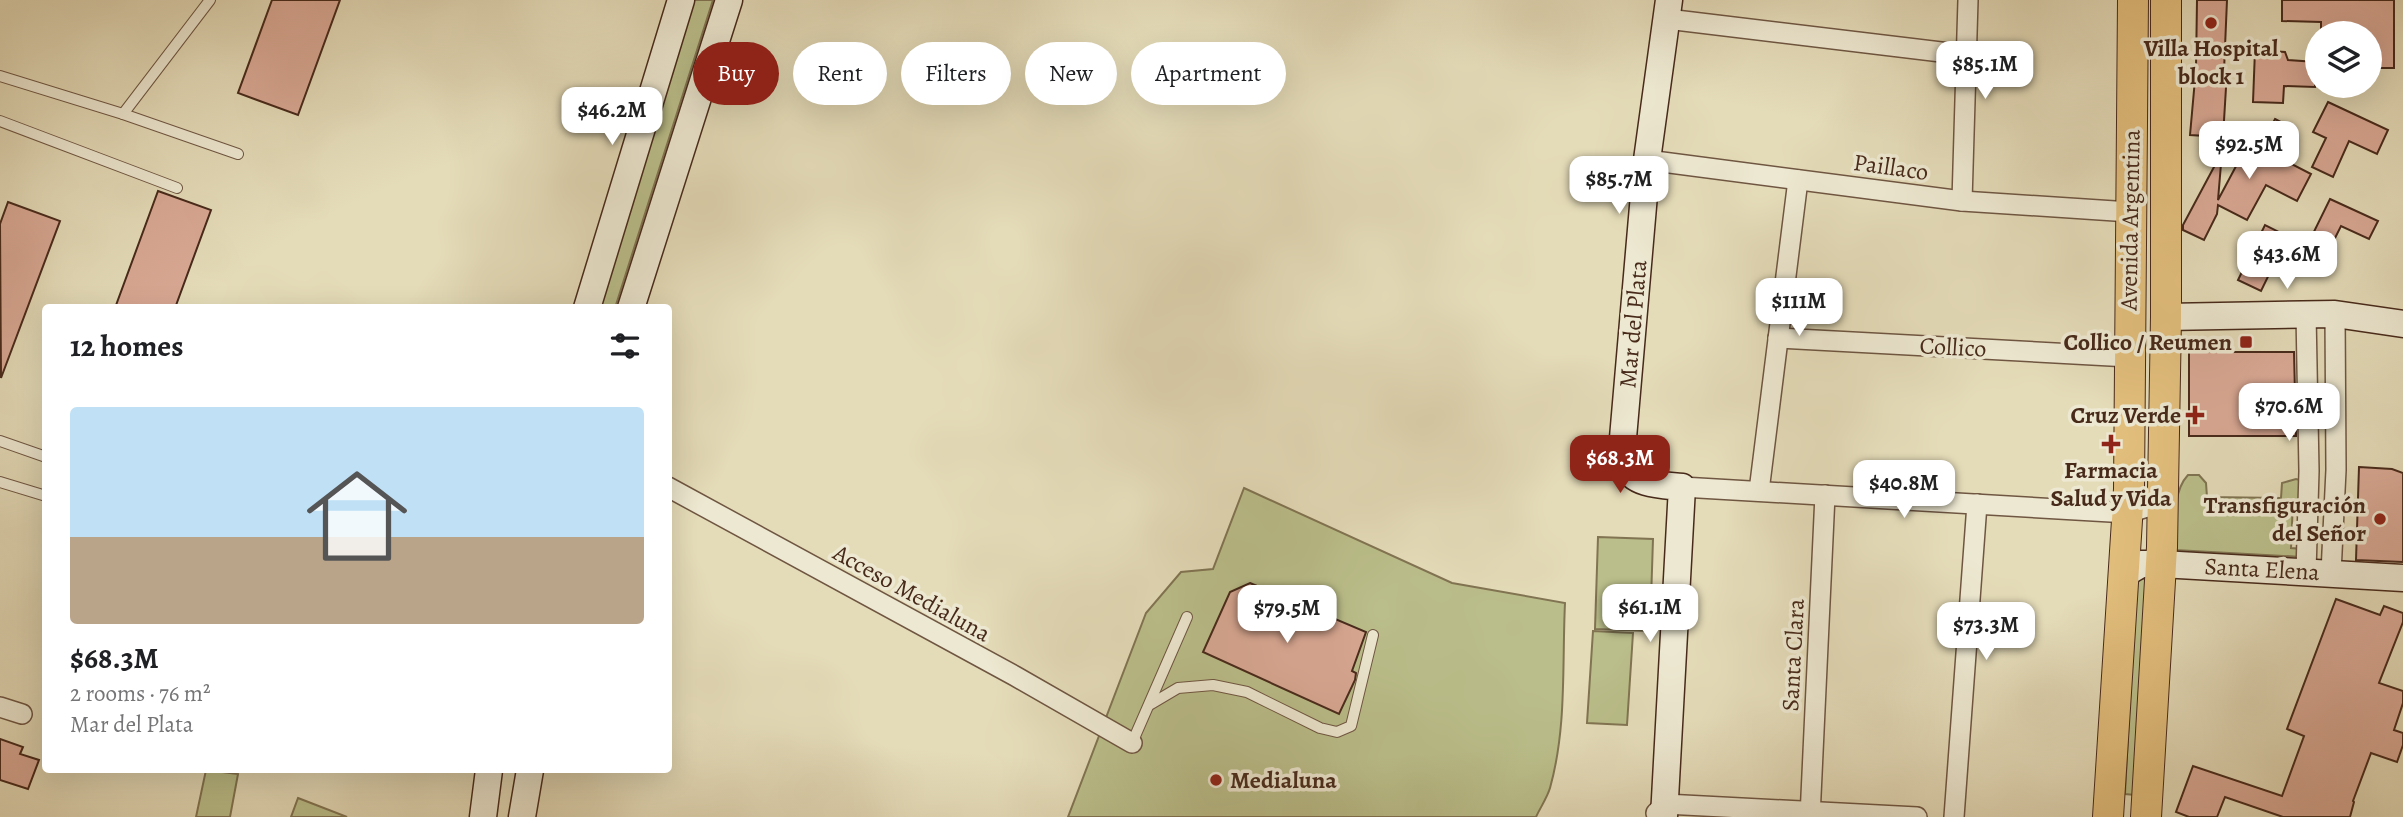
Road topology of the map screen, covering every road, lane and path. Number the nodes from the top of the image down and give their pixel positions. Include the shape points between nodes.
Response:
1 (210, 0) edge
2 (681, 0) edge
3 (729, 0) edge
4 (1968, 0) edge
5 (2133, 0) edge
6 (2166, 0) edge
7 (1668, 10) edge
8 (1966, 55) junction
9 (0, 76) edge
10 (123, 114) junction
11 (0, 121) edge
12 (238, 154) dead end
13 (1647, 160) junction
14 (1798, 180) junction
15 (177, 188) dead end
16 (1962, 201) junction
17 (2130, 212) junction
18 (588, 304) edge
19 (632, 304) edge
20 (2403, 307) edge
21 (2306, 314) junction
22 (2335, 314) junction
23 (2166, 317) junction
24 (2403, 324) edge
25 (1778, 338) junction
26 (2129, 356) junction
27 (0, 441) edge
28 (42, 456) edge
29 (0, 482) edge
30 (1682, 487) junction
31 (672, 489) edge
32 (1759, 491) junction
33 (42, 495) edge
34 (1825, 495) junction
35 (2163, 496) junction
36 (1977, 505) junction
37 (2128, 513) junction
38 (2161, 564) junction
39 (2318, 573) junction
40 (2124, 575) junction
41 (2403, 578) edge
42 (1187, 617) dead end
43 (1373, 635) dead end
44 (1151, 704) junction
45 (0, 707) edge
46 (22, 715) dead end
47 (1132, 743) joint
48 (489, 773) edge
49 (529, 773) edge
50 (1660, 813) edge
51 (1810, 814) edge
52 (483, 817) edge
53 (522, 817) edge
54 (1917, 817) edge
55 (1954, 817) edge
56 (2108, 817) edge
57 (2146, 817) edge

1 - 10 lane
2 - 18 street
3 - 19 street
4 - 8 street
5 - 17 main road, Avenida Argentina
6 - 23 main road, Avenida Argentina
7 - 8 street
7 - 13 street, Mar del Plata
8 - 16 street
9 - 10 lane
10 - 12 lane
11 - 15 lane
13 - 14 street, Paillaco
13 - 30 street, Mar del Plata via 1623,438 1625,464 1629,473 1643,482
14 - 16 street, Paillaco
14 - 25 street
16 - 17 street, Paillaco
17 - 23 main road via 2138,216 2144,229 2151,308
17 - 26 main road, Avenida Argentina
20 - 24 street
21 - 22 street
21 - 23 street
21 - 39 street via 2309,471
22 - 24 street
22 - 39 street via 2336,470
23 - 35 main road, Avenida Argentina
25 - 26 street, Collico
25 - 32 street
26 - 37 main road, Avenida Argentina
27 - 28 lane
29 - 33 lane
30 - 32 street
30 - 50 street
31 - 47 street, Acceso Medialuna
32 - 34 street
34 - 36 street
34 - 51 street, Santa Clara
35 - 37 street
35 - 38 main road, Avenida Argentina
36 - 37 street
36 - 55 street
37 - 40 main road, Avenida Argentina
38 - 39 street, Santa Elena
38 - 40 street, Santa Elena via 2141,564
38 - 57 main road, Avenida Argentina
39 - 41 street, Santa Elena
40 - 56 main road, Avenida Argentina
42 - 44 lane
43 - 44 lane via 1351,726 1337,732 1247,692 1213,685 1178,688
44 - 47 lane
45 - 46 street
48 - 52 street
49 - 53 street
50 - 51 street
51 - 54 street

